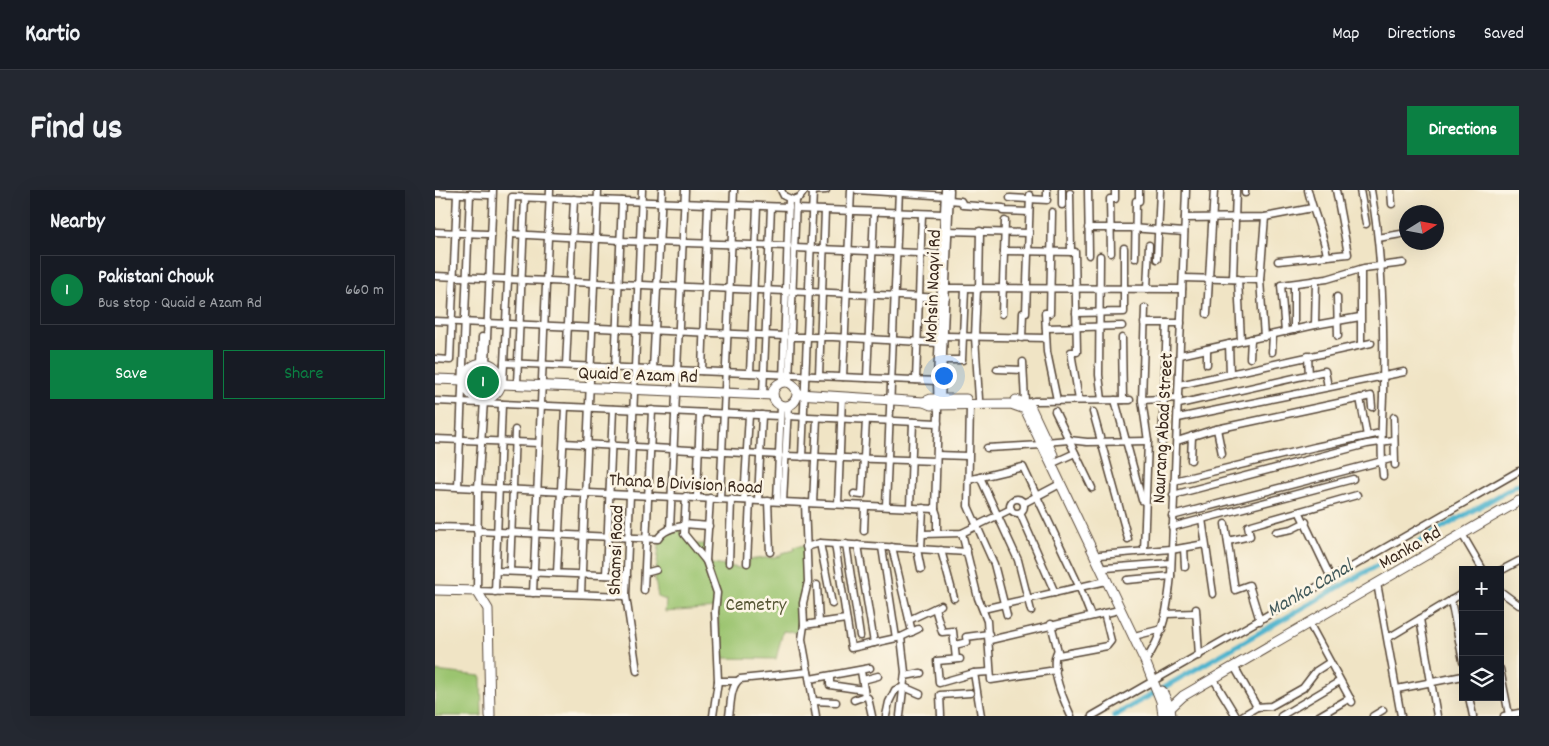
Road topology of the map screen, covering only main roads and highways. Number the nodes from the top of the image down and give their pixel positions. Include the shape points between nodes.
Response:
1 (435, 379) edge
2 (463, 380) junction
3 (502, 384) junction
4 (801, 394) junction
5 (773, 395) junction
6 (939, 404) junction
7 (1043, 443) junction
8 (1053, 463) junction
9 (1519, 501) edge
10 (435, 590) edge
11 (1146, 659) junction
12 (1166, 709) edge
13 (490, 716) edge

1 - 2 main road
2 - 3 main road via 468,393 484,402 495,395
2 - 3 main road via 468,370 483,363 499,372
3 - 5 main road, Quaid e Azam Rd
4 - 5 main road via 784,406
4 - 5 main road via 786,378 775,387
4 - 6 main road
6 - 7 main road via 1021,406
6 - 7 main road via 979,399 1025,402 1032,409
7 - 8 main road
8 - 11 main road via 1138,635
8 - 11 main road via 1119,610
9 - 12 main road, Manka Rd via 1213,678
10 - 13 main road via 477,591 488,609
11 - 12 main road

